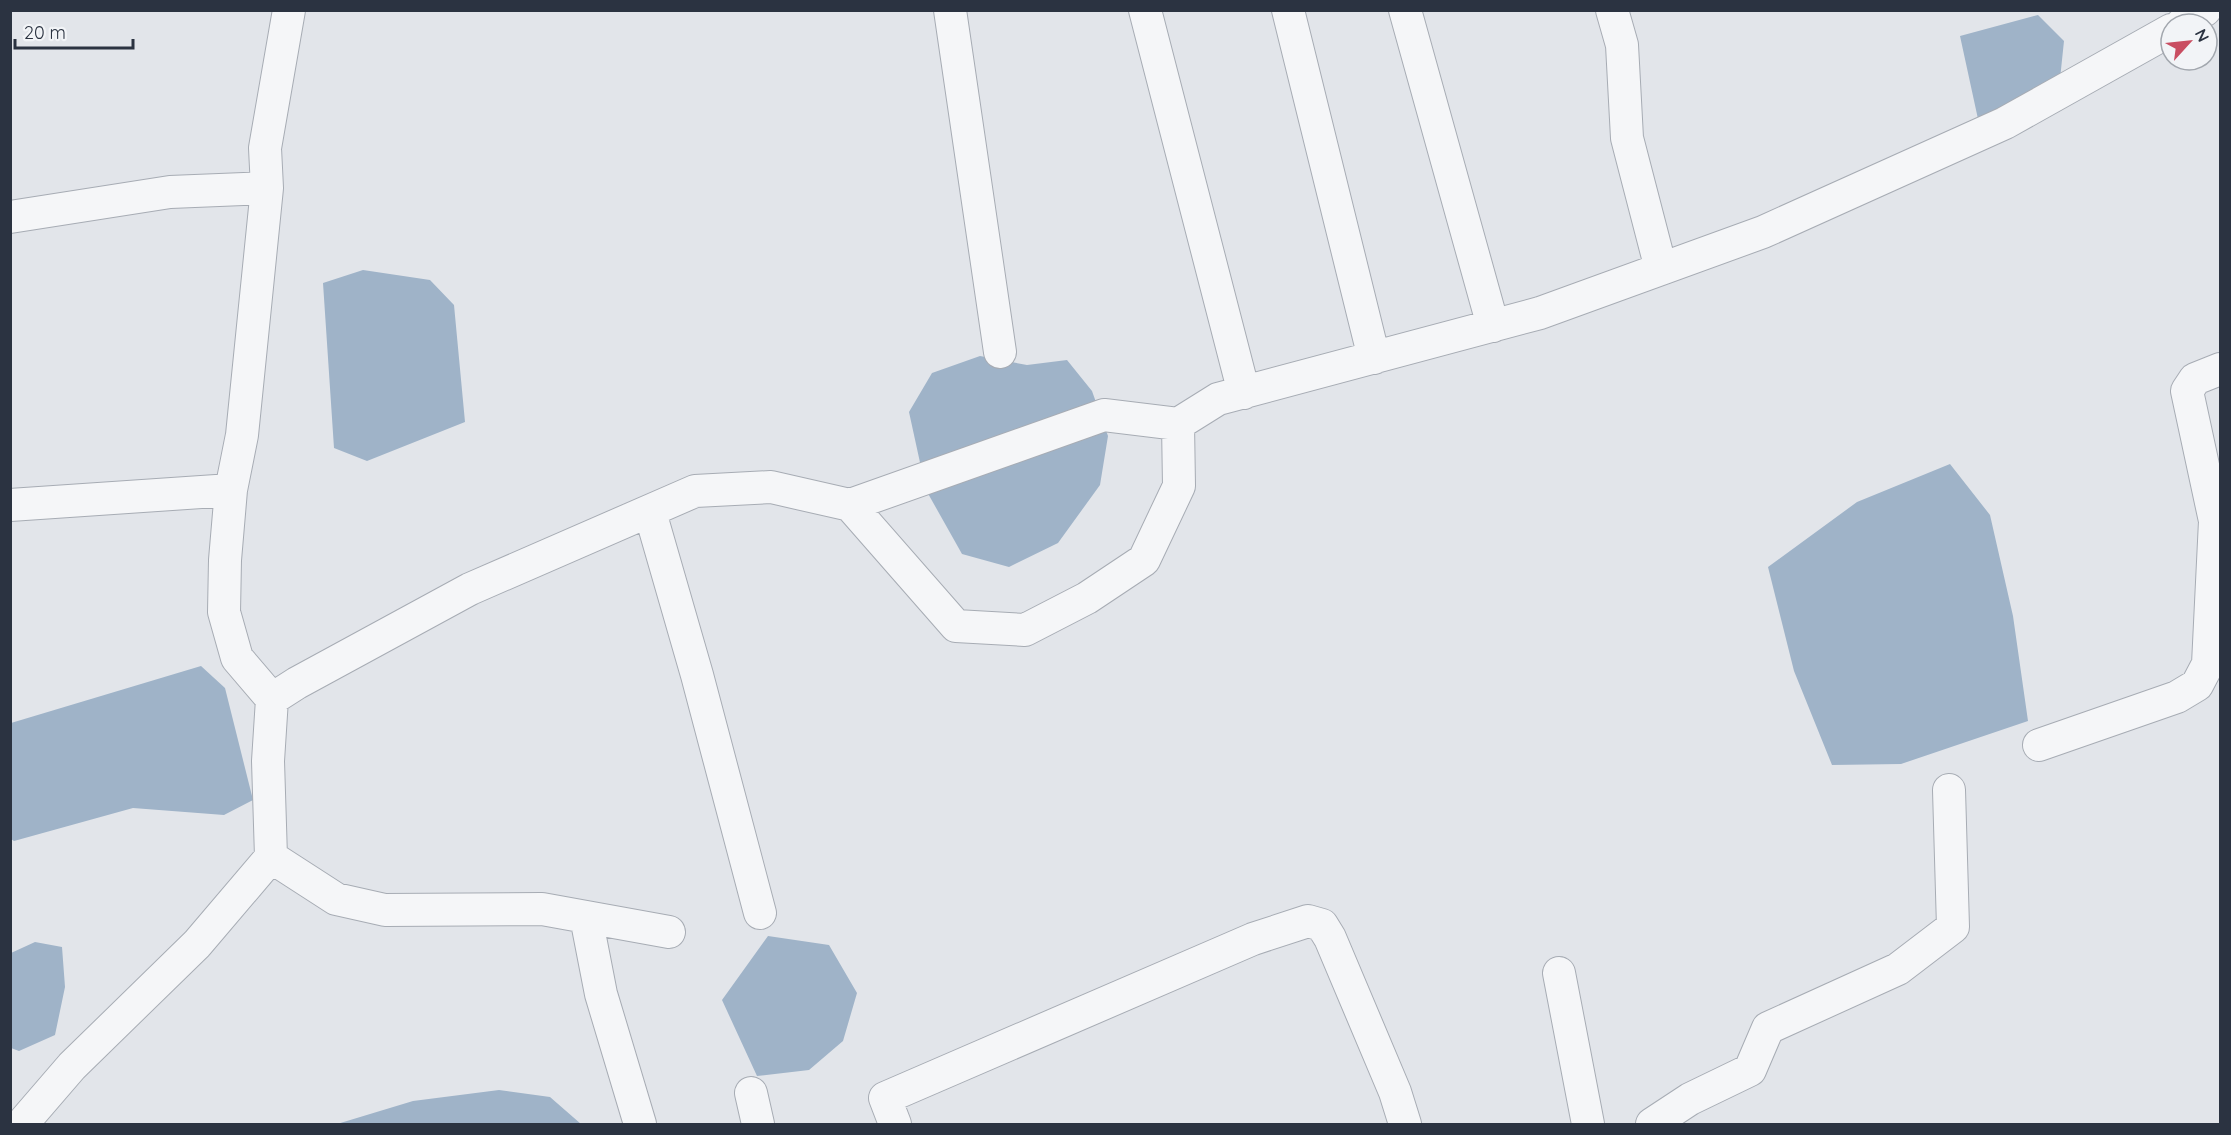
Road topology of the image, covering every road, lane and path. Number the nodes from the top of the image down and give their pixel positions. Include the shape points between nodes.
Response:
1 (289, 10) edge
2 (950, 10) edge
3 (1145, 10) edge
4 (1288, 10) edge
5 (1405, 10) edge
6 (1612, 10) edge
7 (2159, 37) edge
8 (267, 188) junction
9 (10, 217) edge
10 (1661, 269) junction
11 (1493, 326) junction
12 (1000, 352) dead end
13 (1374, 358) junction
14 (2220, 369) edge
15 (1244, 393) junction
16 (1178, 424) junction
17 (231, 490) junction
18 (10, 505) edge
19 (850, 505) junction
20 (650, 512) junction
21 (272, 699) junction
22 (2038, 745) dead end
23 (1949, 790) dead end
24 (271, 857) junction
25 (760, 913) dead end
26 (586, 917) junction
27 (669, 932) dead end
28 (1559, 973) dead end
29 (751, 1093) dead end
30 (22, 1125) edge
31 (640, 1125) edge
32 (758, 1125) edge
33 (896, 1125) edge
34 (1405, 1125) edge
35 (1588, 1125) edge
36 (1652, 1125) edge

1 - 8 street via 265,148
2 - 12 street
3 - 15 street
4 - 13 street
5 - 11 street
6 - 10 street via 1622,45 1627,138
7 - 10 street via 2006,123 1763,232
8 - 9 street via 171,192
8 - 17 street via 242,435
10 - 11 street
11 - 13 street
13 - 15 street
14 - 22 street via 2195,379 2187,391 2215,521 2208,664 2197,685 2177,697
15 - 16 street via 1218,399
16 - 19 street via 1104,415
16 - 19 street via 1179,486 1144,560 1087,598 1025,630 956,626
17 - 18 street
17 - 21 street via 224,612 237,658
19 - 20 street via 771,487 695,491
20 - 21 street via 470,589
20 - 25 street
21 - 24 street via 268,761
23 - 36 street via 1953,927 1898,969 1768,1028 1750,1070 1690,1099
24 - 26 street via 336,899 386,910 542,909
24 - 30 street via 197,944 72,1066
26 - 27 street
26 - 31 street via 601,994
28 - 35 street
29 - 32 street
33 - 34 street via 885,1098 1253,939 1308,921 1322,925 1330,938 1395,1092

